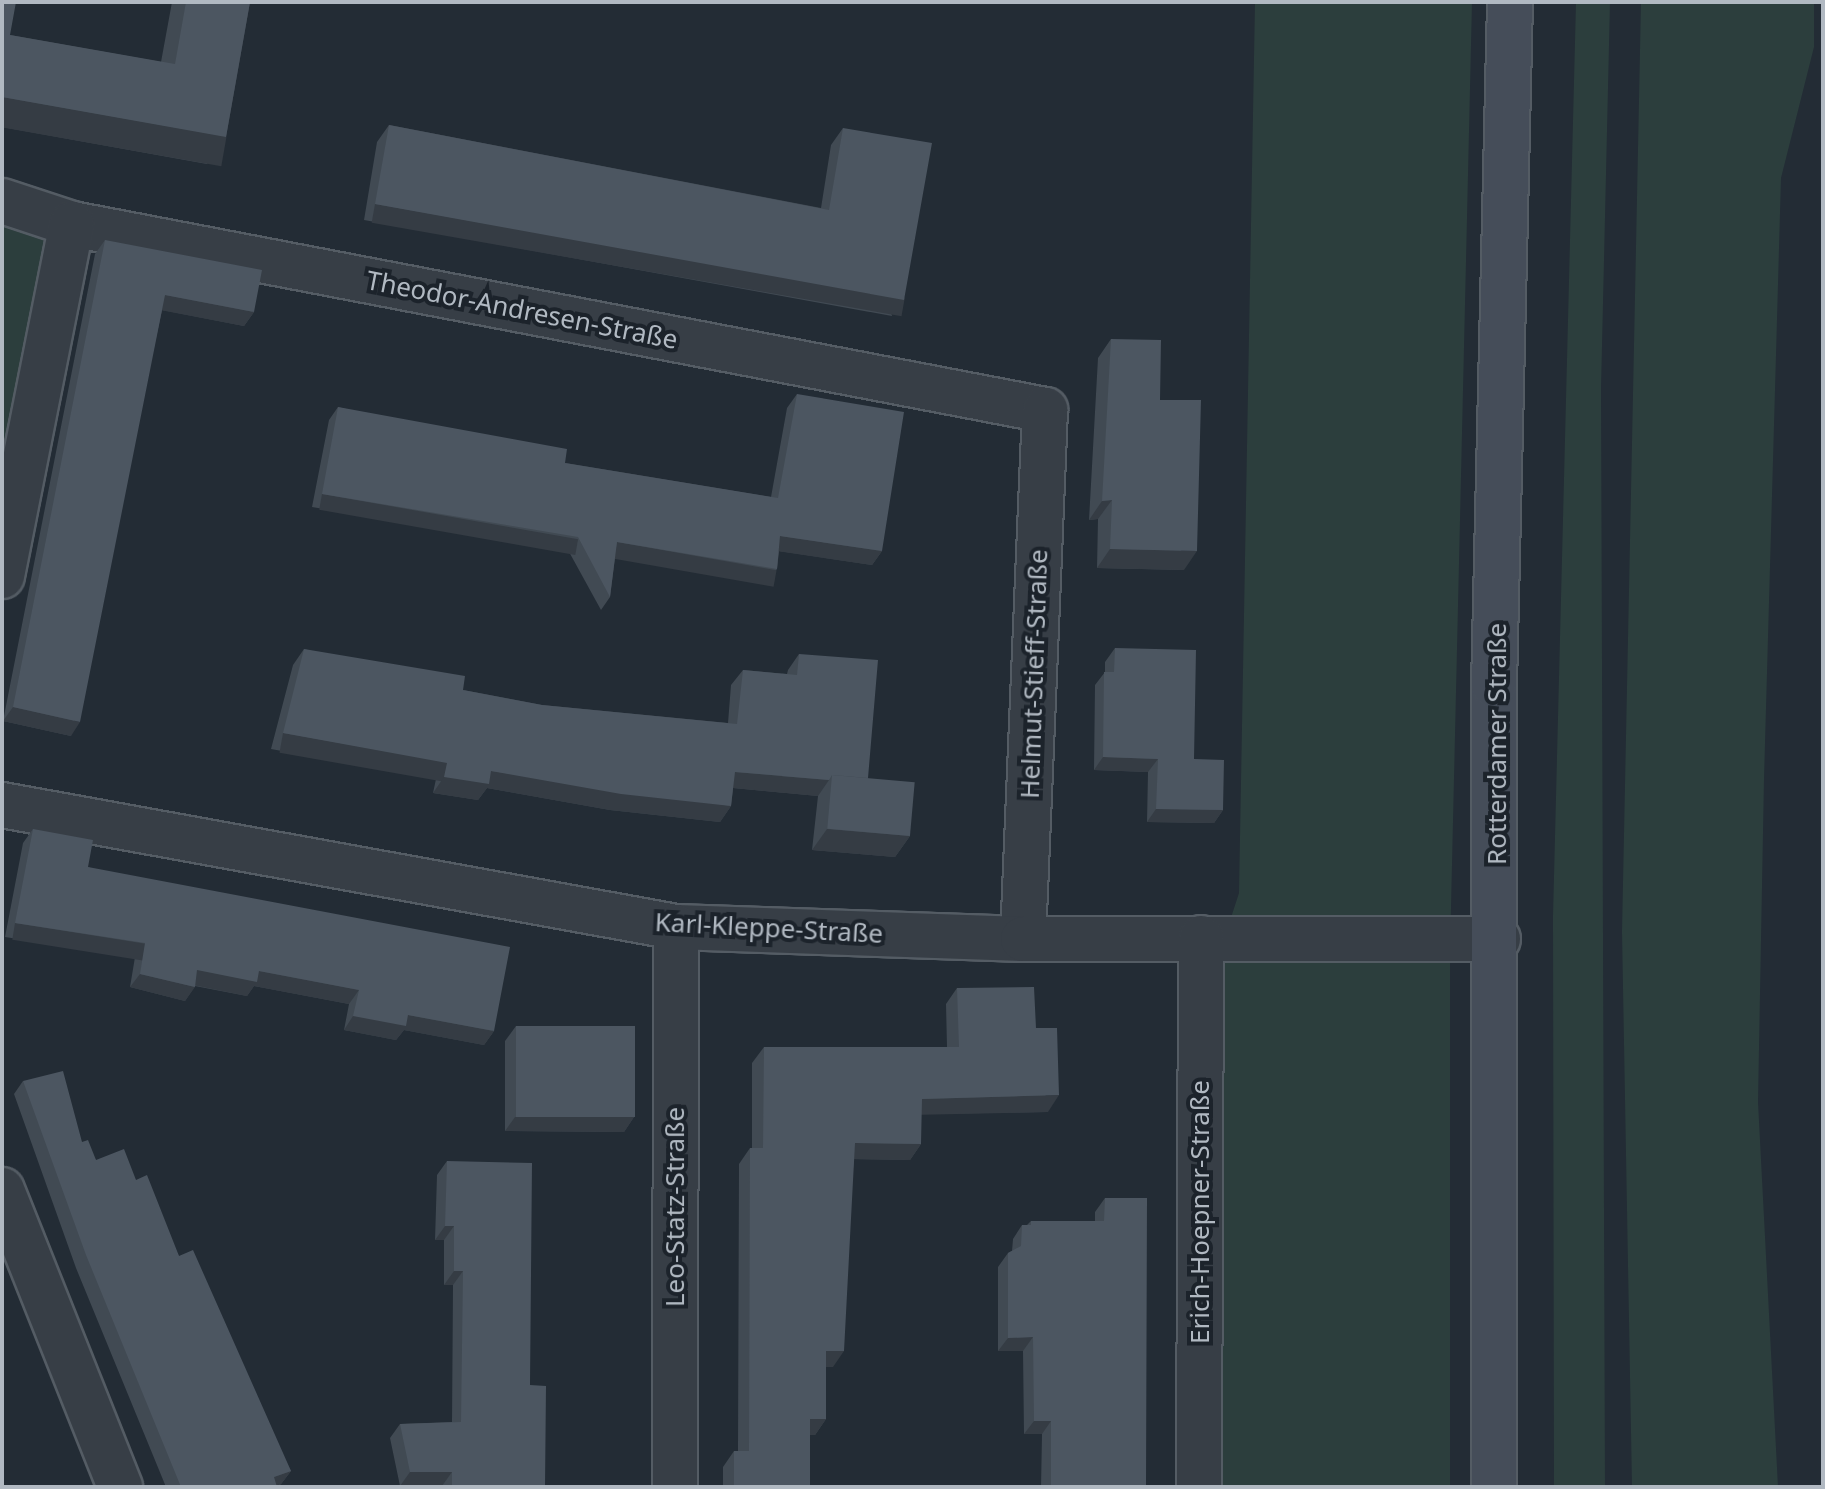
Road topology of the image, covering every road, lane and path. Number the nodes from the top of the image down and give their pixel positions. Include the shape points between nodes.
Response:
1 (1510, 2) edge
2 (2, 201) edge
3 (72, 224) junction
4 (1045, 410) joint
5 (2, 576) edge
6 (2, 805) edge
7 (676, 927) junction
8 (1201, 938) junction
9 (1023, 939) junction
10 (1498, 939) junction
11 (2, 1190) edge
12 (120, 1487) edge
13 (675, 1487) edge
14 (1199, 1487) edge
15 (1494, 1487) edge

1 - 10 street, Rotterdamer Straße via 1494,686
2 - 3 street, Theodor-Andresen-Straße
3 - 4 street, Theodor-Andresen-Straße
3 - 5 street
4 - 9 street, Helmut-Stieff-Straße
6 - 7 street, Karl-Kleppe-Straße
7 - 9 street, Karl-Kleppe-Straße
7 - 13 street, Leo-Statz-Straße
8 - 9 street, Karl-Kleppe-Straße
8 - 10 street, Karl-Kleppe-Straße
8 - 14 street, Erich-Hoepner-Straße
10 - 15 street, Rotterdamer Straße
11 - 12 street

